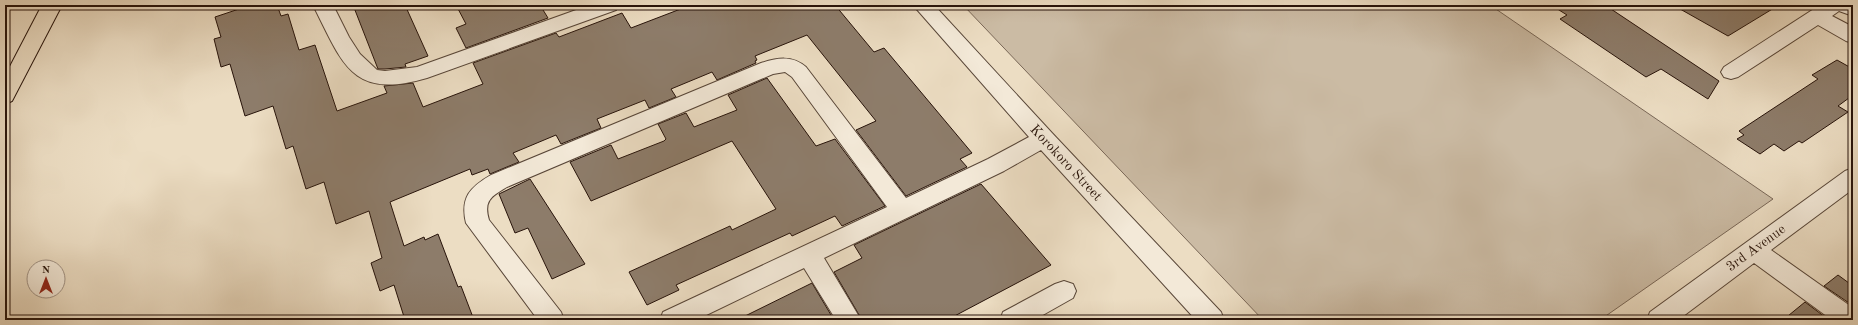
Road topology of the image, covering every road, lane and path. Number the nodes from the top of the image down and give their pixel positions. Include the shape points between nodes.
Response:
1 (52, 5) edge
2 (323, 5) edge
3 (609, 5) edge
4 (923, 5) edge
5 (1830, 8) edge
6 (1853, 10) edge
7 (1853, 36) edge
8 (1731, 72) dead end
9 (5, 96) edge
10 (1044, 139) junction
11 (1853, 177) edge
12 (902, 210) junction
13 (1753, 250) junction
14 (808, 254) junction
15 (1064, 291) dead end
16 (552, 320) edge
17 (672, 320) edge
18 (849, 320) edge
19 (1012, 320) edge
20 (1212, 320) edge
21 (1659, 320) edge
22 (1851, 320) edge

1 - 9 main road
2 - 3 street via 353,62 367,73 379,78 400,78 427,71
4 - 10 street, Korokoro Street
5 - 6 street
5 - 7 street
5 - 8 street
10 - 12 street
10 - 20 street, Korokoro Street
11 - 13 street, 3rd Avenue
12 - 14 street
12 - 16 street via 799,72 792,66 768,68 499,181 484,190 476,201 474,212 478,223
13 - 21 street, 3rd Avenue
13 - 22 street
14 - 17 street
14 - 18 street
15 - 19 street

